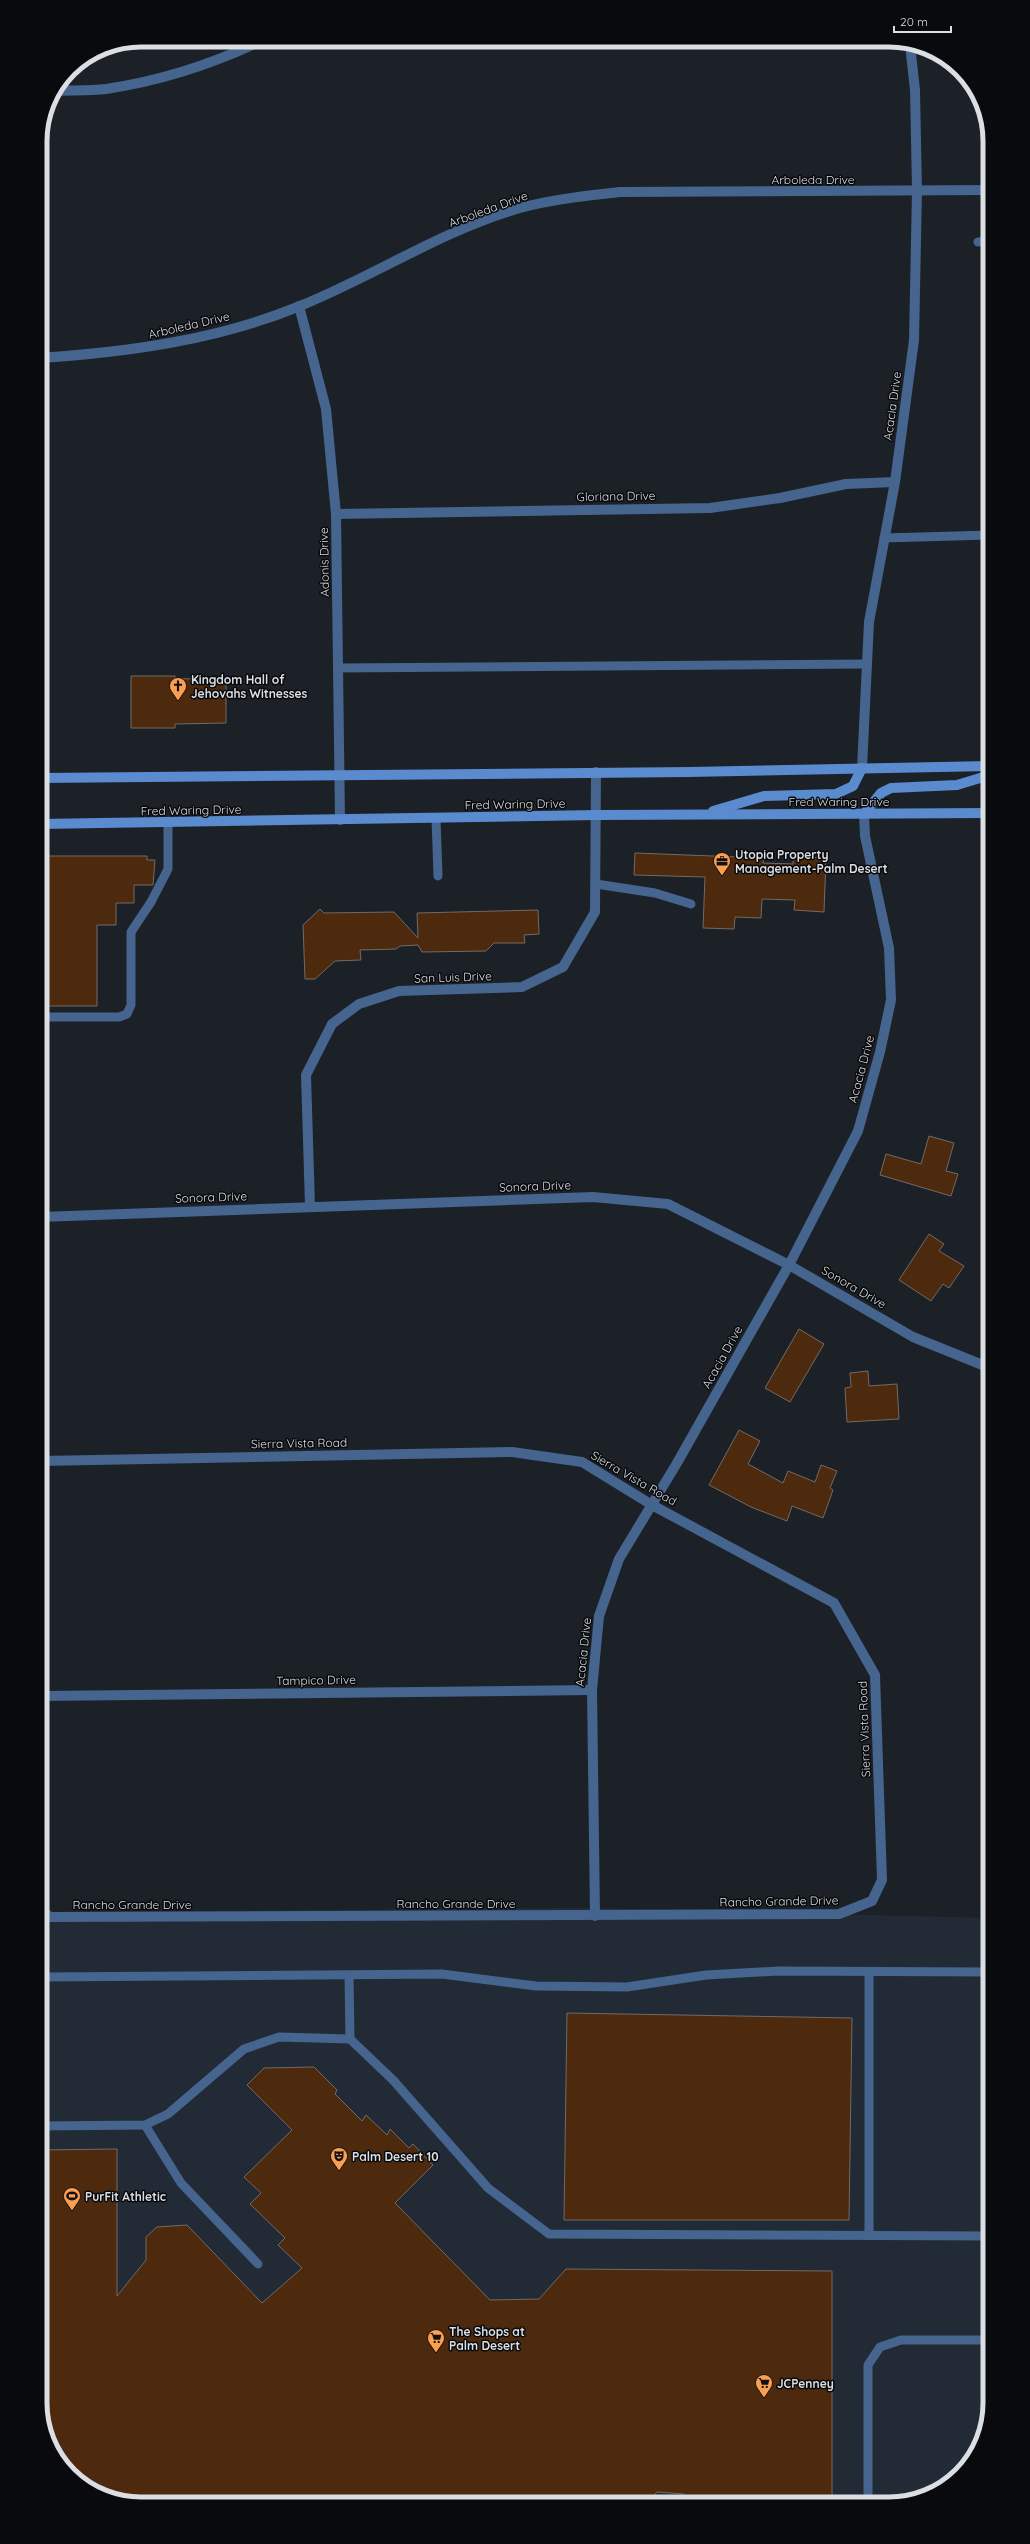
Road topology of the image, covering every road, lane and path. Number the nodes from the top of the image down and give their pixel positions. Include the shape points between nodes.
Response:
1 (249, 47) edge
2 (911, 50) edge
3 (62, 91) edge
4 (983, 190) edge
5 (916, 191) junction
6 (978, 242) dead end
7 (983, 242) edge
8 (299, 306) junction
9 (47, 357) edge
10 (895, 482) junction
11 (336, 514) junction
12 (983, 535) edge
13 (884, 538) junction
14 (867, 664) junction
15 (338, 668) junction
16 (983, 766) edge
17 (862, 768) junction
18 (596, 772) junction
19 (339, 776) junction
20 (983, 776) edge
21 (47, 778) edge
22 (983, 812) edge
23 (699, 814) junction
24 (864, 814) junction
25 (597, 815) junction
26 (436, 818) junction
27 (340, 820) junction
28 (168, 823) junction
29 (47, 824) edge
30 (438, 876) dead end
31 (596, 884) junction
32 (691, 904) dead end
33 (47, 1017) edge
34 (310, 1206) junction
35 (47, 1217) edge
36 (789, 1264) junction
37 (983, 1365) edge
38 (47, 1461) edge
39 (652, 1505) junction
40 (592, 1690) junction
41 (47, 1696) edge
42 (872, 1901) joint
43 (47, 1915) edge
44 (595, 1916) junction
45 (869, 1972) junction
46 (983, 1972) edge
47 (349, 1975) junction
48 (47, 1977) edge
49 (350, 2039) junction
50 (47, 2126) edge
51 (145, 2126) junction
52 (869, 2235) junction
53 (983, 2236) edge
54 (258, 2264) dead end
55 (983, 2340) edge
56 (868, 2497) edge

1 - 3 street via 151,81 105,89
2 - 5 street, Acacia Drive via 915,90
4 - 5 street, Arboleda Drive
5 - 8 street, Arboleda Drive via 620,192 570,197 520,208 474,225
5 - 10 street, Acacia Drive via 914,340
6 - 7 lane
8 - 9 street, Arboleda Drive via 232,329 162,346
8 - 11 street, Adonis Drive via 326,409
10 - 11 street, Gloriana Drive via 846,484 780,498 710,508
10 - 13 street, Acacia Drive
11 - 15 street, Adonis Drive
12 - 13 lane
13 - 14 street, Acacia Drive via 869,622
14 - 15 lane
14 - 17 street, Acacia Drive
15 - 19 street, Adonis Drive
16 - 17 main road
17 - 18 main road
17 - 23 main road via 853,786 836,794 764,796
18 - 19 main road
18 - 25 street, San Luis Drive
19 - 21 main road
19 - 27 street, Adonis Drive
20 - 24 main road via 957,784 891,788 881,793
22 - 24 main road, Fred Waring Drive
23 - 24 main road, Fred Waring Drive
23 - 25 main road, Fred Waring Drive
24 - 36 street, Acacia Drive via 865,836 889,948 891,1000 880,1052 858,1131
25 - 26 main road, Fred Waring Drive
25 - 31 street, San Luis Drive
26 - 27 main road, Fred Waring Drive
26 - 30 lane
27 - 28 main road, Fred Waring Drive
28 - 29 main road, Fred Waring Drive
28 - 33 lane via 168,869 151,902 131,932 131,1005 127,1014 119,1017
31 - 32 lane via 655,893
31 - 34 street, San Luis Drive via 594,912 563,967 522,987 399,991 359,1004 332,1024 306,1075
34 - 35 street, Sonora Drive
34 - 36 street, Sonora Drive via 593,1197 668,1204
36 - 37 street, Sonora Drive via 913,1337
36 - 39 street, Acacia Drive
38 - 39 street, Sierra Vista Road via 512,1452 582,1462
39 - 40 street, Acacia Drive via 619,1559 599,1616
39 - 42 street, Sierra Vista Road via 834,1603 875,1675 882,1880
40 - 41 street, Tampico Drive
40 - 44 street, Acacia Drive
42 - 44 street, Rancho Grande Drive via 839,1914
43 - 44 street, Rancho Grande Drive via 50,1917
45 - 46 lane
45 - 47 lane via 778,1971 706,1975 626,1987 536,1986 442,1974
45 - 52 lane
47 - 48 lane
47 - 49 lane
49 - 51 lane via 279,2038 244,2049 168,2114
49 - 52 lane via 398,2086 488,2188 549,2234
50 - 51 lane
51 - 54 lane via 181,2183
52 - 53 lane
55 - 56 lane via 901,2340 880,2347 868,2366

